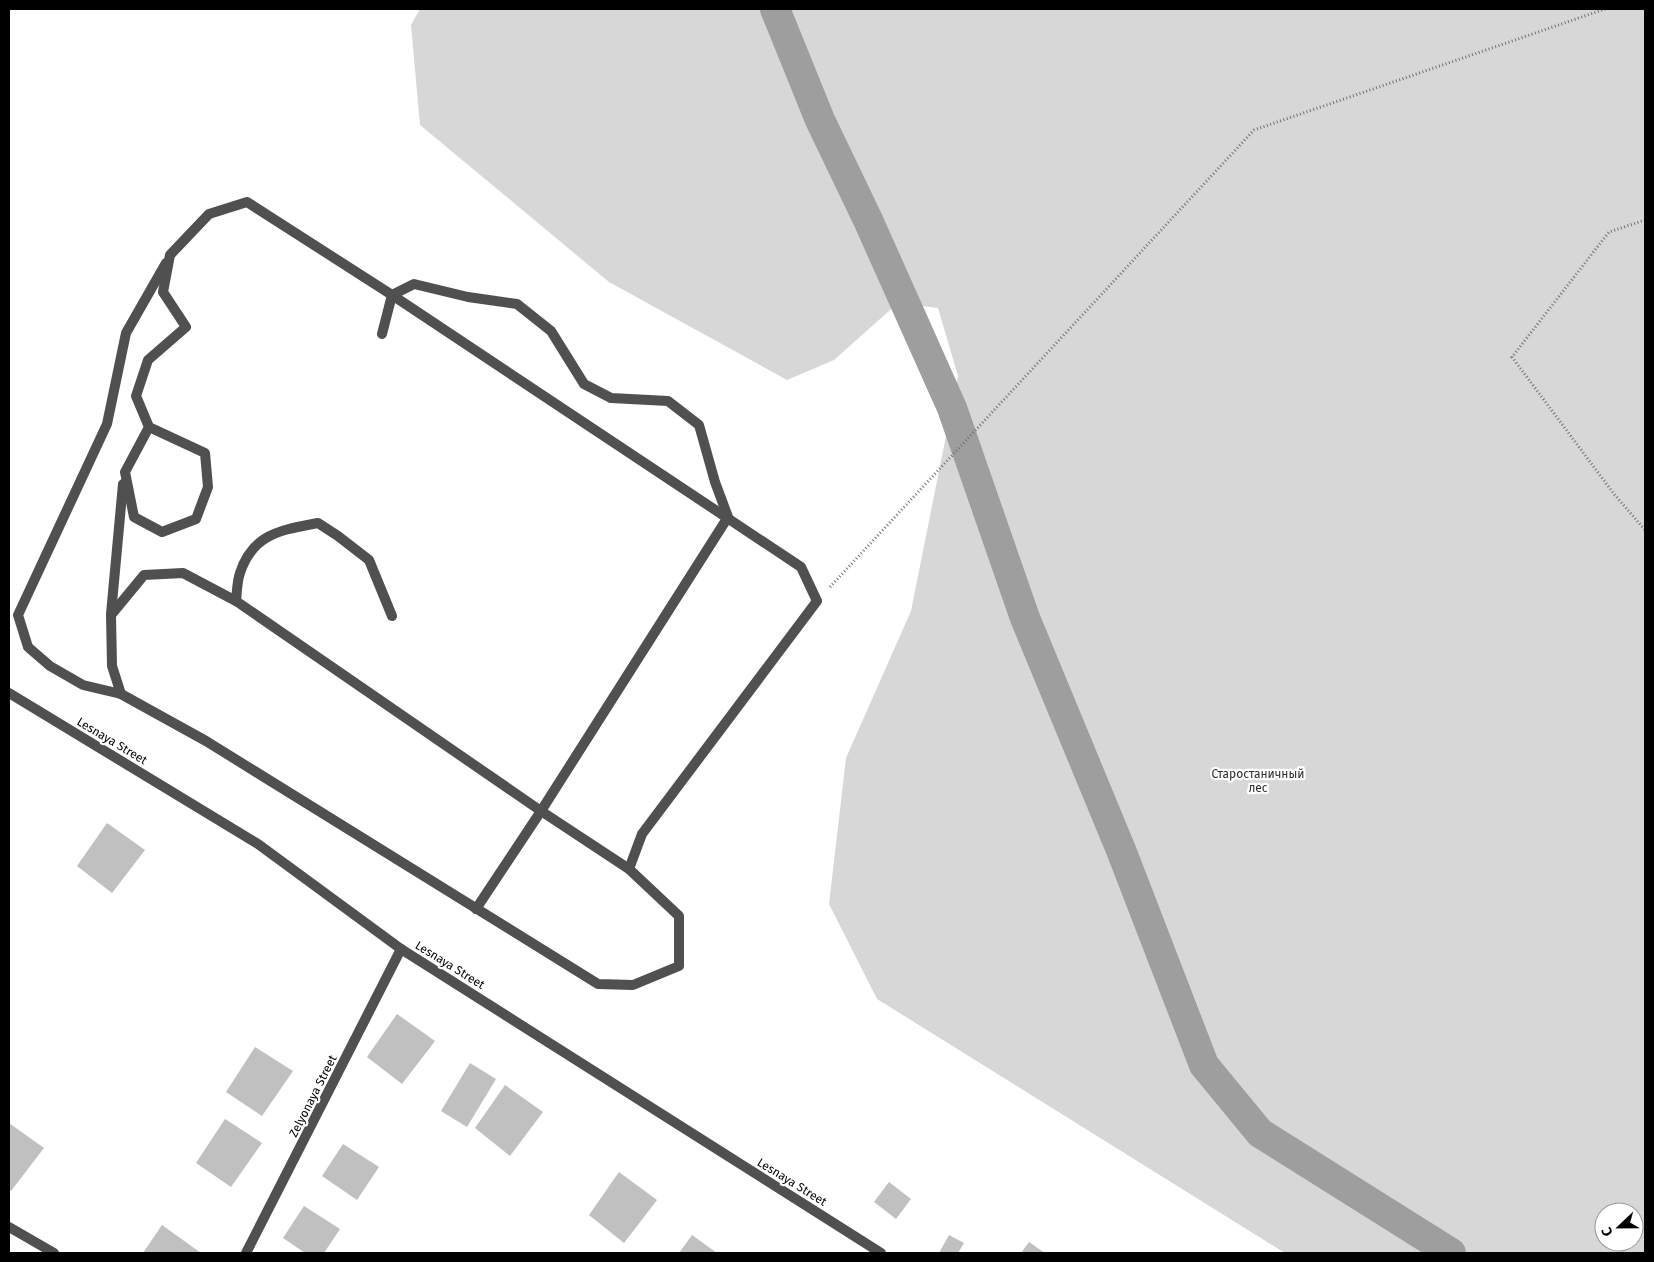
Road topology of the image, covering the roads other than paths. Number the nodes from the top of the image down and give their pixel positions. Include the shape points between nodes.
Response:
1 (170, 256) junction
2 (392, 295) junction
3 (382, 334) dead end
4 (148, 427) junction
5 (125, 472) junction
6 (728, 517) junction
7 (236, 601) junction
8 (111, 615) junction
9 (392, 616) dead end
10 (9, 693) edge
11 (120, 694) junction
12 (541, 811) junction
13 (629, 869) junction
14 (476, 909) junction
15 (402, 949) junction
16 (9, 1227) edge
17 (54, 1253) edge
18 (246, 1253) edge
19 (881, 1253) edge

1 - 2 street via 208,214 246,202
1 - 4 street via 163,292 186,327 148,360 136,396
1 - 11 street via 126,333 107,424 18,615 28,647 50,666 83,685
2 - 3 street
2 - 6 street
2 - 6 street via 414,284 517,304 551,331 584,384 611,398 668,401 699,425
4 - 5 street
4 - 5 street via 205,453 208,487 196,518 162,532 134,517
5 - 8 street
6 - 12 street
6 - 13 street via 801,567 817,602 642,834
7 - 8 street via 183,573 144,575
7 - 9 street via 240,574 254,546 277,532 318,523 369,560
7 - 12 street
8 - 11 street via 112,666
10 - 15 street, Lesnaya Street via 258,844
11 - 14 street via 206,741
12 - 13 street
12 - 14 street
13 - 14 street via 678,916 679,966 633,985 598,984
15 - 18 street, Zelyonaya Street
15 - 19 street, Lesnaya Street
16 - 17 street

